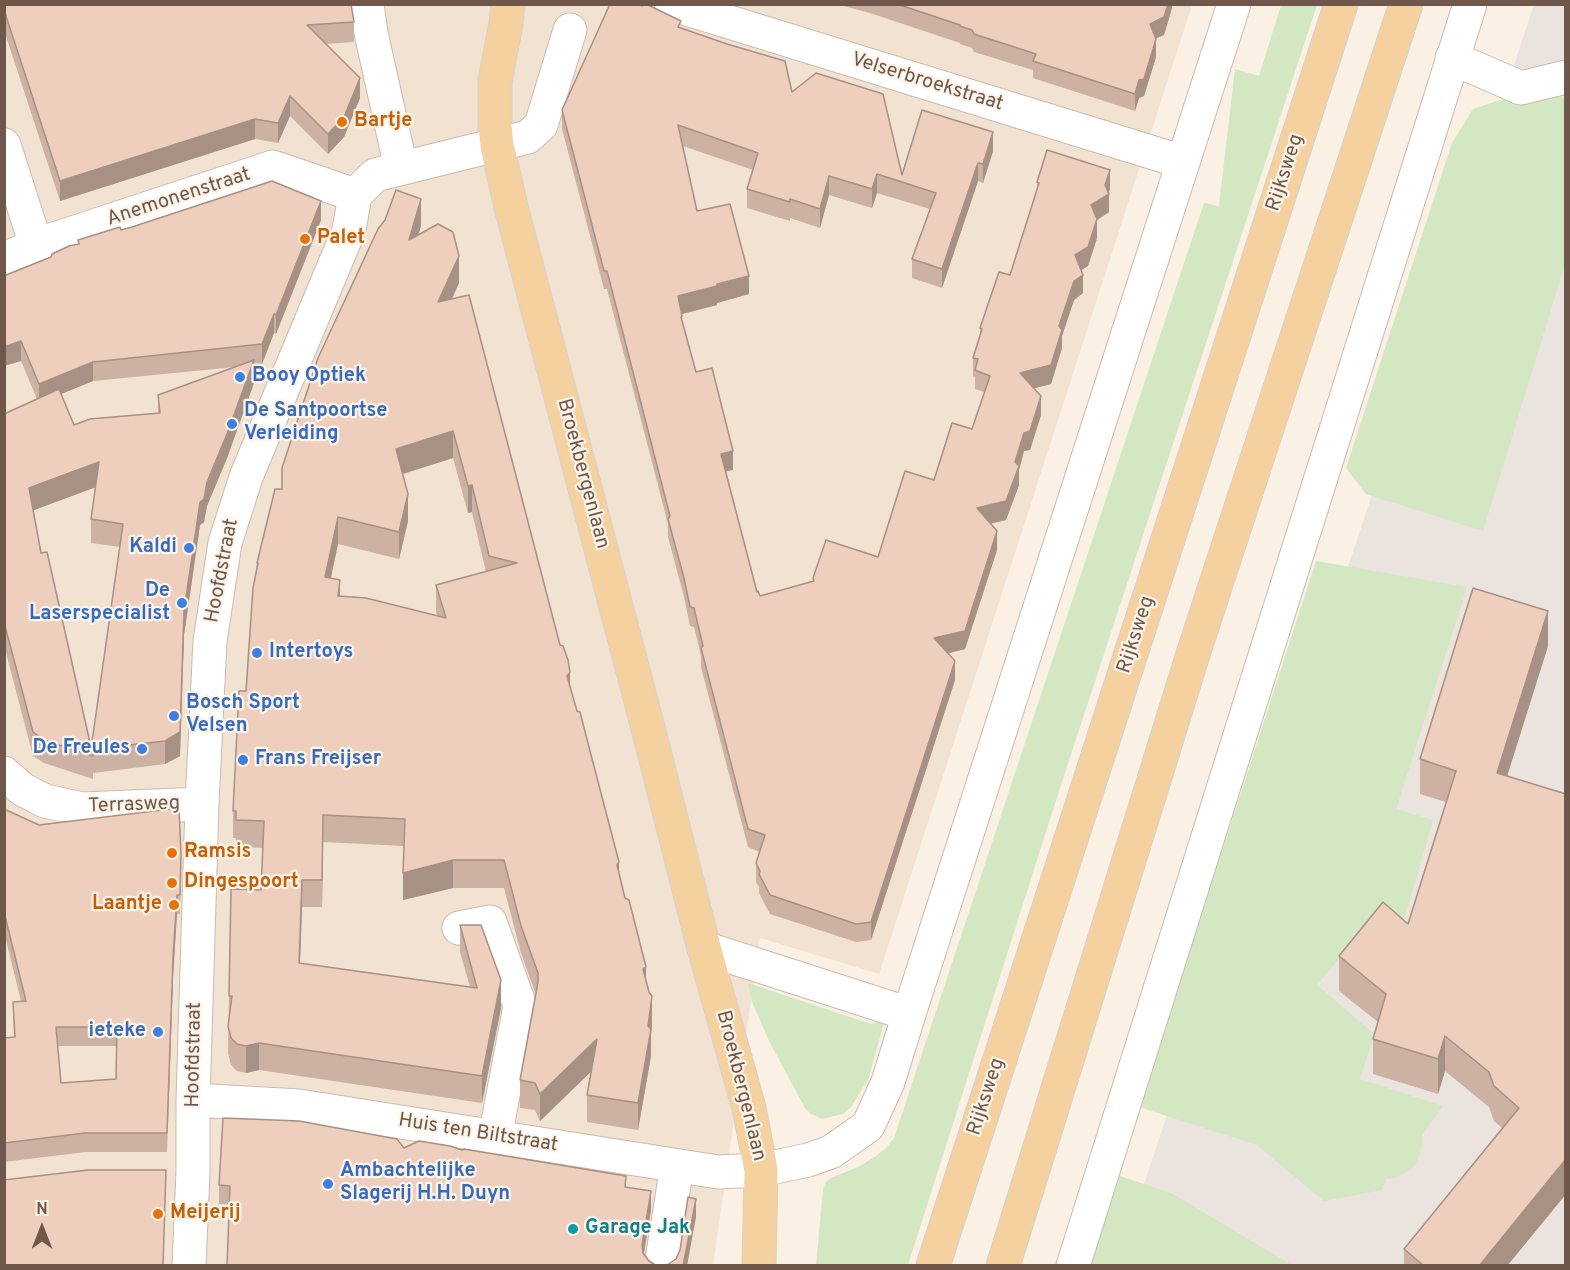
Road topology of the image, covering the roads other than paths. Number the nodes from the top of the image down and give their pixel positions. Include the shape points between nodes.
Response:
1 (367, 4) edge
2 (508, 4) edge
3 (671, 4) edge
4 (1234, 4) edge
5 (1341, 4) edge
6 (1406, 4) edge
7 (1470, 4) edge
8 (570, 30) dead end
9 (1452, 58) junction
10 (1566, 77) edge
11 (513, 141) junction
12 (4, 145) edge
13 (1183, 162) junction
14 (401, 168) junction
15 (355, 195) junction
16 (36, 245) junction
17 (4, 259) edge
18 (4, 773) edge
19 (202, 804) junction
20 (459, 928) edge
21 (704, 948) junction
22 (909, 1014) junction
23 (194, 1100) junction
24 (495, 1137) junction
25 (677, 1166) junction
26 (761, 1170) junction
27 (189, 1266) edge
28 (661, 1266) edge
29 (759, 1266) edge
30 (933, 1266) edge
31 (1003, 1266) edge
32 (1072, 1266) edge

1 - 14 street
2 - 11 main road via 495,81 495,126
3 - 13 street, Velserbroekstraat
4 - 13 street
5 - 30 main road, Rijksweg
6 - 31 main road via 1194,651
7 - 9 street
8 - 11 street via 541,125
9 - 10 street via 1521,88
9 - 32 street
11 - 14 street
11 - 21 main road, Broekbergenlaan via 511,207
12 - 16 street
13 - 22 street
14 - 15 street via 375,174
15 - 16 street, Anemonenstraat via 273,167
15 - 19 street, Hoofdstraat via 349,230 246,477 225,543 210,641
16 - 17 street, Anemonenstraat
18 - 19 street, Terrasweg via 22,789 45,801 82,809
19 - 23 street, Hoofdstraat
20 - 24 street via 490,922 520,1006
21 - 22 street
21 - 26 main road, Broekbergenlaan via 749,1108
22 - 26 street, Broekbergenlaan via 888,1082 868,1126 831,1152
23 - 24 street, Huis ten Biltstraat via 299,1106
23 - 27 street, Hoofdstraat via 181,1171
24 - 25 street, Huis ten Biltstraat
25 - 26 street, Huis ten Biltstraat via 717,1172
25 - 28 street
26 - 29 main road

